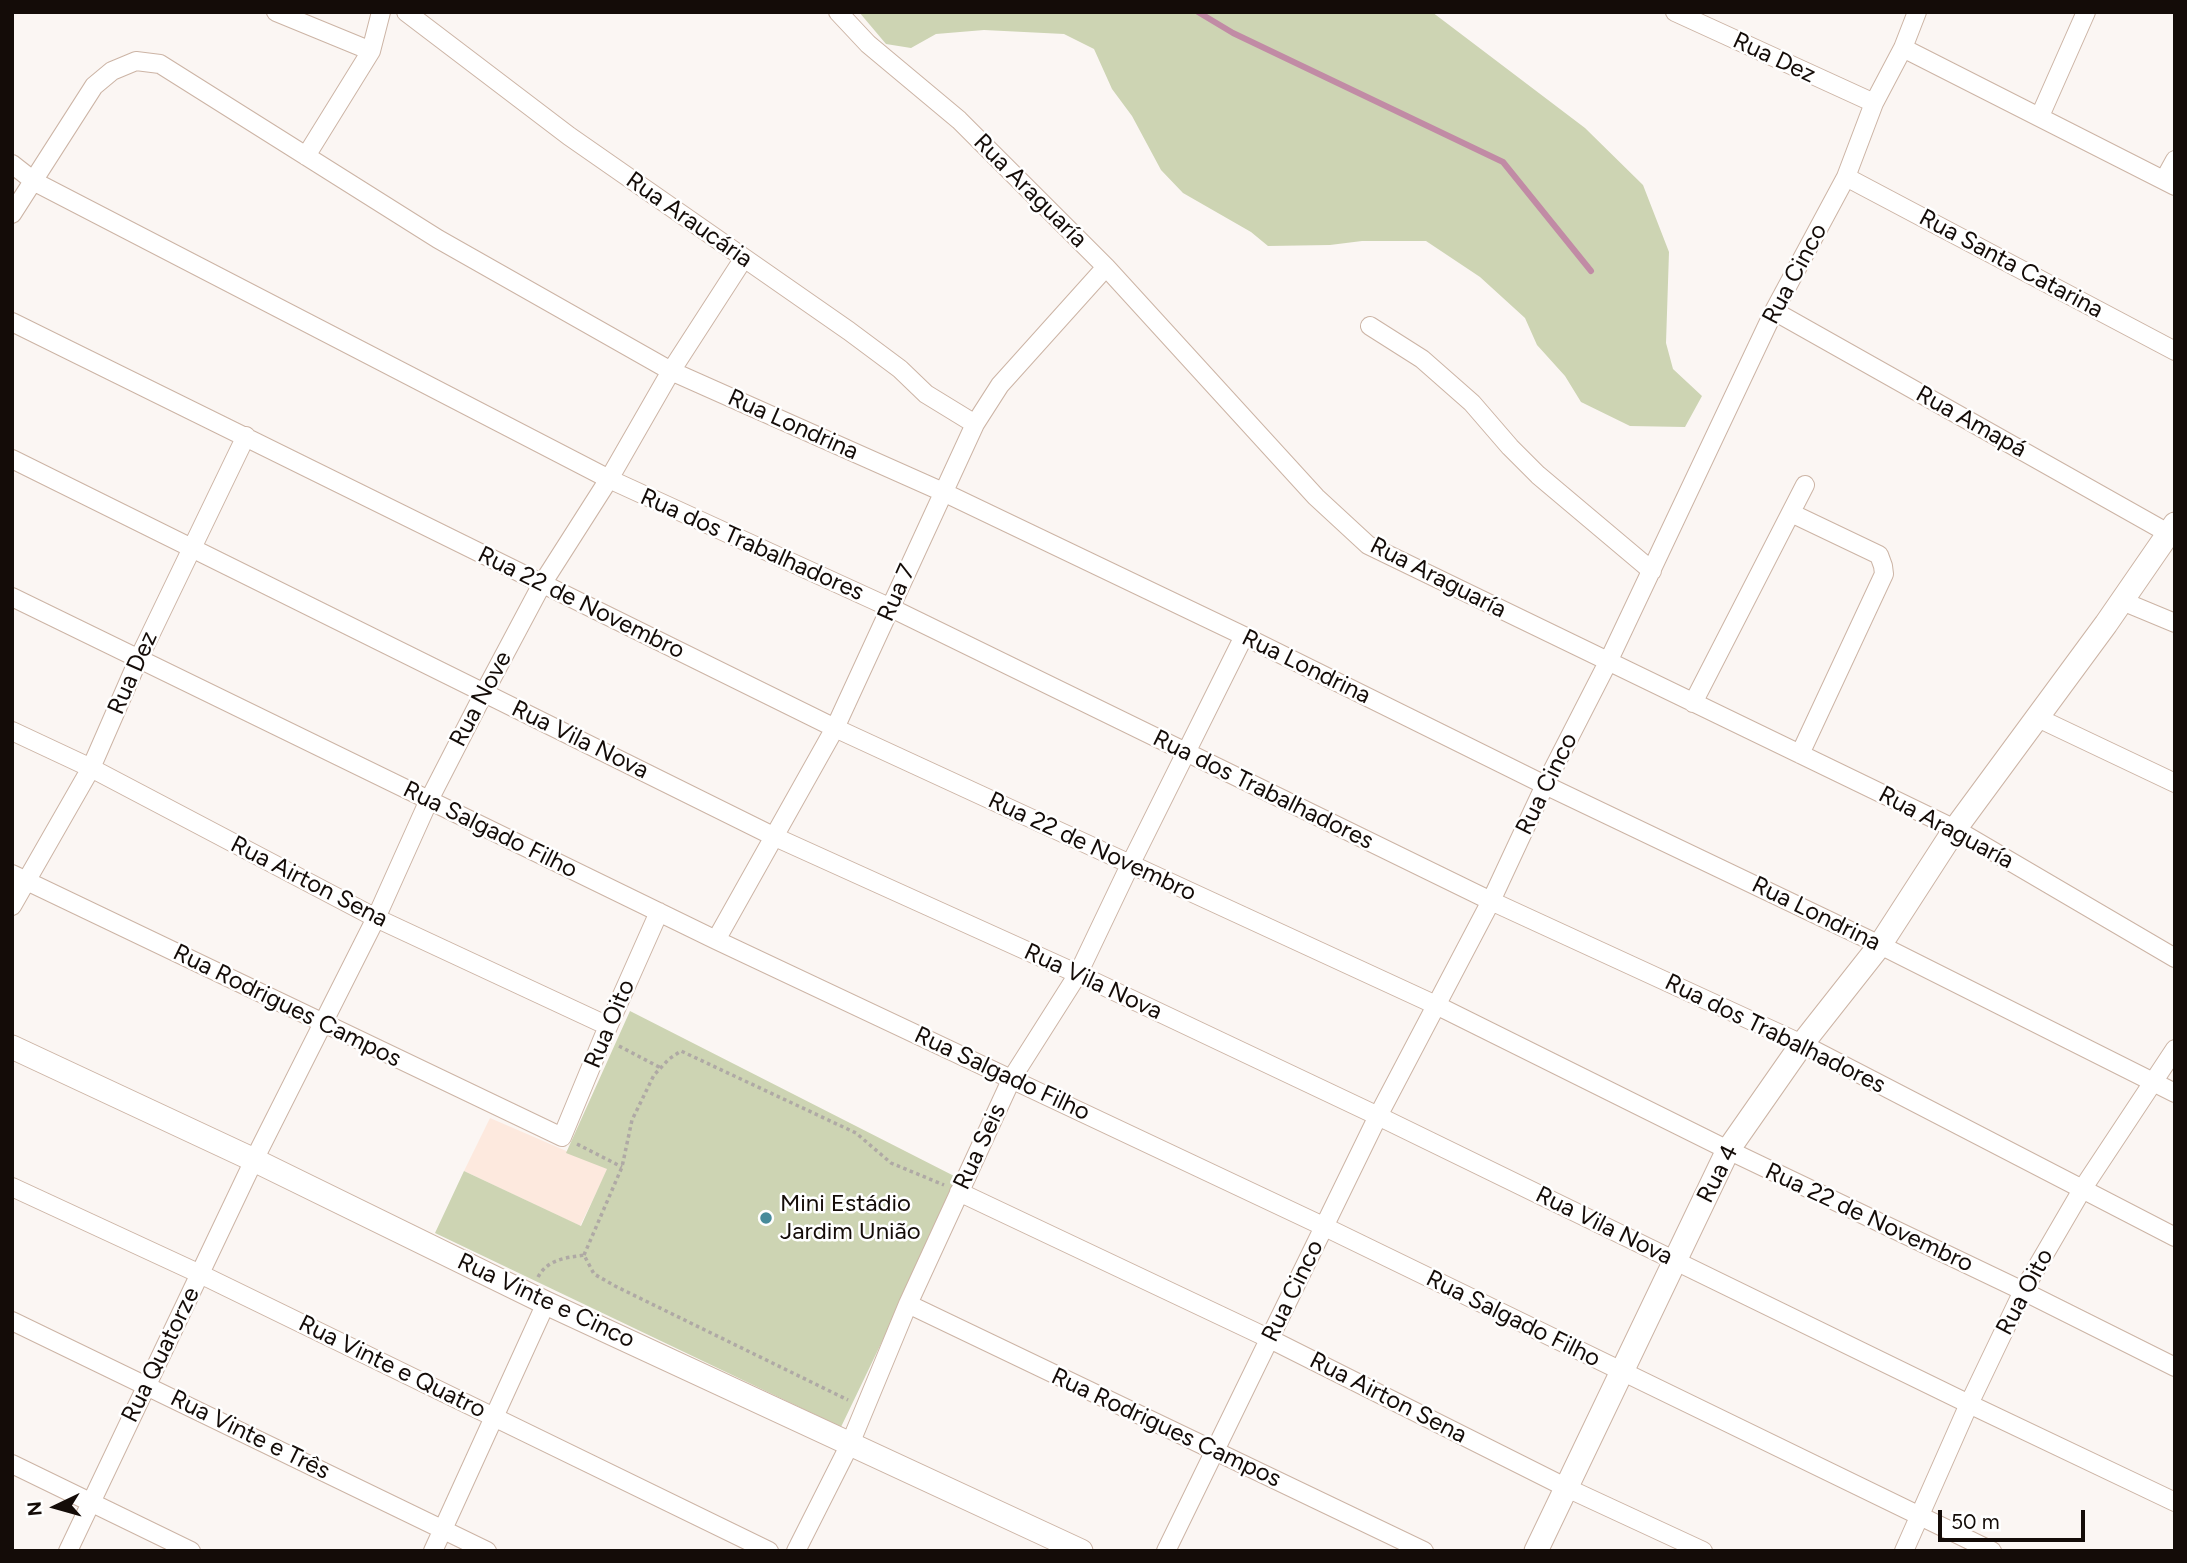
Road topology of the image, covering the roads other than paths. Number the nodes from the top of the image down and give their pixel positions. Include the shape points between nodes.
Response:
1 (276, 12) edge
2 (381, 12) edge
3 (838, 12) edge
4 (1675, 12) edge
5 (1917, 12) edge
6 (2086, 12) edge
7 (411, 14) edge
8 (1903, 47) junction
9 (371, 51) junction
10 (1874, 103) junction
11 (2040, 116) junction
12 (306, 156) junction
13 (2175, 160) edge
14 (12, 164) edge
15 (1846, 177) junction
16 (35, 182) junction
17 (2169, 183) edge
18 (12, 214) edge
19 (744, 258) junction
20 (1106, 267) junction
21 (1774, 311) junction
22 (12, 322) edge
23 (1370, 326) dead end
24 (2175, 351) edge
25 (671, 371) junction
26 (975, 424) junction
27 (246, 436) junction
28 (12, 459) edge
29 (609, 479) junction
30 (1805, 485) dead end
31 (943, 492) junction
32 (1791, 513) junction
33 (2171, 528) edge
34 (190, 548) junction
35 (1652, 570) junction
36 (542, 584) junction
37 (12, 597) edge
38 (2122, 601) junction
39 (891, 608) junction
40 (2175, 622) edge
41 (1244, 636) junction
42 (139, 658) junction
43 (1608, 662) junction
44 (484, 693) junction
45 (1693, 703) junction
46 (2038, 718) junction
47 (835, 728) junction
48 (12, 731) edge
49 (1187, 754) junction
50 (1800, 754) junction
51 (91, 768) junction
52 (2175, 783) edge
53 (1545, 785) junction
54 (429, 800) junction
55 (1955, 829) junction
56 (775, 837) junction
57 (1130, 865) junction
58 (19, 877) edge
59 (1492, 901) junction
60 (12, 906) edge
61 (659, 912) junction
62 (376, 918) junction
63 (716, 940) junction
64 (1880, 945) junction
65 (2175, 958) edge
66 (1078, 974) junction
67 (1438, 1006) junction
68 (324, 1023) junction
69 (605, 1032) junction
70 (1801, 1044) junction
71 (12, 1046) edge
72 (2175, 1049) edge
73 (1012, 1078) junction
74 (2154, 1082) junction
75 (2175, 1093) edge
76 (1378, 1116) junction
77 (562, 1137) joint
78 (1728, 1150) junction
79 (254, 1160) junction
80 (12, 1187) edge
81 (2083, 1188) junction
82 (959, 1192) junction
83 (1325, 1227) junction
84 (2175, 1237) edge
85 (1675, 1261) junction
86 (200, 1274) junction
87 (2023, 1291) junction
88 (538, 1298) junction
89 (908, 1304) junction
90 (12, 1321) edge
91 (1270, 1339) junction
92 (2175, 1367) edge
93 (1621, 1371) junction
94 (147, 1385) junction
95 (1969, 1404) junction
96 (495, 1416) junction
97 (850, 1444) junction
98 (1213, 1452) junction
99 (12, 1464) edge
100 (1567, 1488) junction
101 (2175, 1502) edge
102 (90, 1503) junction
103 (1919, 1515) junction
104 (443, 1530) junction
105 (68, 1551) edge
106 (191, 1551) edge
107 (433, 1551) edge
108 (487, 1551) edge
109 (769, 1551) edge
110 (796, 1551) edge
111 (1082, 1551) edge
112 (1166, 1551) edge
113 (1424, 1551) edge
114 (1536, 1551) edge
115 (1703, 1551) edge
116 (1904, 1551) edge
117 (1992, 1551) edge

1 - 9 street
2 - 9 street
3 - 20 street, Rua Araguaría via 867,44 959,120
4 - 10 street, Rua Dez
5 - 8 street, Rua Cinco
6 - 11 street
7 - 19 street, Rua Araucária via 569,136
8 - 10 street, Rua Cinco
8 - 11 street
9 - 12 street
10 - 15 street, Rua Cinco
11 - 17 street
12 - 16 street, Rua Londrina via 160,64 136,61 112,71 94,86
12 - 25 street, Rua Londrina via 438,239
13 - 17 street
14 - 16 street, Rua dos Trabalhadores
15 - 21 street, Rua Cinco
15 - 24 street, Rua Santa Catarina
16 - 18 street, Rua Londrina
16 - 29 street, Rua dos Trabalhadores
19 - 25 street, Rua Nove
19 - 26 street, Rua Araucária via 900,369 926,394
20 - 26 street, Rua 7 via 1000,386
20 - 43 street, Rua Araguaría via 1316,497 1368,545
21 - 33 street, Rua Amapá
21 - 35 street, Rua Cinco
22 - 27 street, Rua 22 de Novembro
23 - 35 street via 1422,359 1472,403 1538,475
25 - 29 street, Rua Nove
25 - 31 street, Rua Londrina
26 - 31 street, Rua 7
27 - 34 street, Rua Dez
27 - 36 street, Rua 22 de Novembro
28 - 34 street, Rua Vila Nova
29 - 36 street, Rua Nove
29 - 39 street, Rua dos Trabalhadores
30 - 32 street
31 - 39 street, Rua 7
31 - 41 street, Rua Londrina
32 - 45 street
32 - 50 street via 1878,555 1884,574
33 - 38 street, Rua 4
34 - 42 street, Rua Dez
34 - 44 street, Rua Vila Nova
35 - 43 street, Rua Cinco
36 - 44 street, Rua Nove
36 - 47 street, Rua 22 de Novembro
37 - 42 street, Rua Salgado Filho
38 - 40 street
38 - 46 street, Rua 4
39 - 47 street, Rua 7
39 - 49 street, Rua dos Trabalhadores
41 - 49 street, Rua Seis
41 - 53 street, Rua Londrina
42 - 51 street, Rua Dez
42 - 54 street, Rua Salgado Filho
43 - 45 street, Rua Araguaría
43 - 53 street, Rua Cinco
44 - 54 street, Rua Nove
44 - 56 street, Rua Vila Nova
45 - 50 street, Rua Araguaría
46 - 52 street
46 - 55 street, Rua 4
47 - 56 street, Rua 7
47 - 57 street, Rua 22 de Novembro
48 - 51 street, Rua Airton Sena
49 - 57 street, Rua Seis
49 - 59 street, Rua dos Trabalhadores
50 - 55 street, Rua Araguaría
51 - 58 street, Rua Dez
51 - 62 street, Rua Airton Sena
53 - 59 street, Rua Cinco
53 - 64 street, Rua Londrina
54 - 61 street, Rua Salgado Filho
54 - 62 street, Rua Nove
55 - 64 street, Rua 4
55 - 65 street, Rua Araguaría
56 - 63 street, Rua 7
56 - 66 street, Rua Vila Nova
57 - 66 street, Rua Seis
57 - 67 street, Rua 22 de Novembro
58 - 60 street, Rua Dez
58 - 68 street, Rua Rodrigues Campos
59 - 67 street, Rua Cinco
59 - 70 street, Rua dos Trabalhadores
61 - 63 street, Rua Salgado Filho
61 - 69 street, Rua Oito
62 - 68 street, Rua Nove
62 - 69 street, Rua Airton Sena
63 - 73 street, Rua Salgado Filho
64 - 70 street, Rua 4
64 - 74 street, Rua Londrina
66 - 73 street, Rua Seis
66 - 76 street, Rua Vila Nova
67 - 76 street, Rua Cinco
67 - 78 street, Rua 22 de Novembro
68 - 77 street, Rua Rodrigues Campos
68 - 79 street, Rua Nove
69 - 77 street, Rua Oito
70 - 78 street, Rua 4
70 - 81 street, Rua dos Trabalhadores
71 - 79 street, Rua Vinte e Cinco
72 - 74 street, Rua Oito
73 - 82 street, Rua Seis
73 - 83 street, Rua Salgado Filho
74 - 75 street, Rua Londrina
74 - 81 street, Rua Oito
76 - 83 street, Rua Cinco
76 - 85 street, Rua Vila Nova
78 - 85 street, Rua 4
78 - 87 street, Rua 22 de Novembro
79 - 86 street, Rua Quatorze
79 - 88 street, Rua Vinte e Cinco
80 - 86 street, Rua Vinte e Quatro
81 - 84 street, Rua dos Trabalhadores
81 - 87 street, Rua Oito
82 - 89 street, Rua Seis
82 - 91 street, Rua Airton Sena
83 - 91 street, Rua Cinco
83 - 93 street, Rua Salgado Filho
85 - 93 street, Rua 4
85 - 95 street, Rua Vila Nova
86 - 94 street, Rua Quatorze
86 - 96 street, Rua Vinte e Quatro
87 - 92 street, Rua 22 de Novembro
87 - 95 street, Rua Oito
88 - 96 street
88 - 97 street, Rua Vinte e Cinco
89 - 97 street, Rua Seis
89 - 98 street, Rua Rodrigues Campos
90 - 94 street, Rua Vinte e Três
91 - 98 street, Rua Cinco
91 - 100 street, Rua Airton Sena
93 - 100 street, Rua 4
93 - 103 street, Rua Salgado Filho
94 - 102 street, Rua Quatorze
94 - 104 street, Rua Vinte e Três
95 - 101 street, Rua Vila Nova
95 - 103 street, Rua Oito
96 - 104 street
96 - 109 street, Rua Vinte e Quatro
97 - 110 street, Rua Seis
97 - 111 street, Rua Vinte e Cinco
98 - 112 street, Rua Cinco
98 - 113 street, Rua Rodrigues Campos
99 - 102 street
100 - 114 street, Rua 4
100 - 115 street, Rua Airton Sena
102 - 105 street, Rua Quatorze
102 - 106 street
103 - 116 street, Rua Oito
103 - 117 street, Rua Salgado Filho
104 - 107 street
104 - 108 street, Rua Vinte e Três

